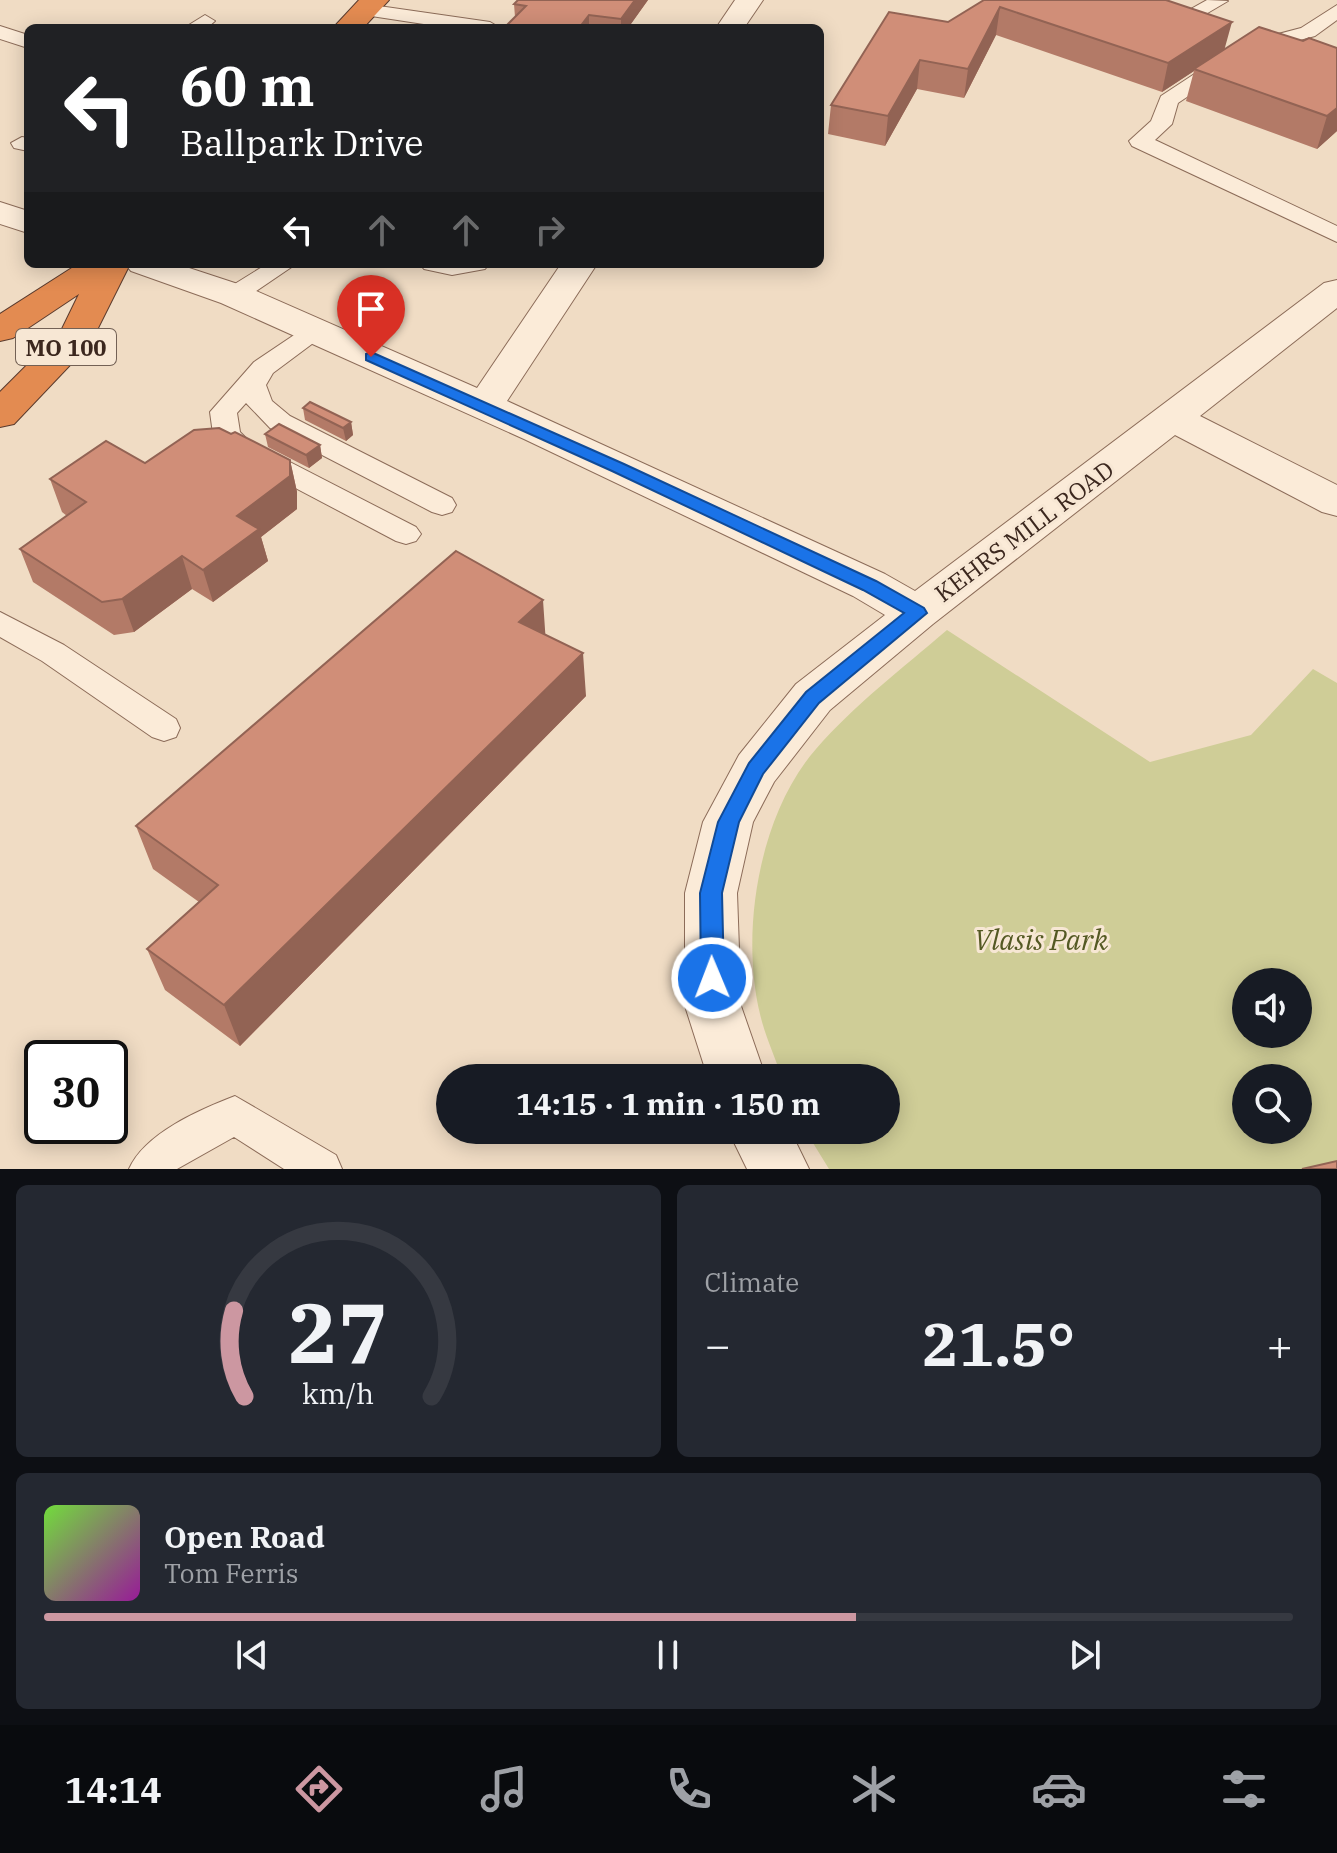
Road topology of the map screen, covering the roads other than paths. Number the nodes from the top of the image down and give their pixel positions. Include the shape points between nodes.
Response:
1 (749, 0) edge
2 (1121, 0) edge
3 (1216, 0) edge
4 (1337, 11) edge
5 (362, 13) edge
6 (456, 24) edge
7 (733, 24) edge
8 (0, 32) edge
9 (1295, 36) junction
10 (24, 41) edge
11 (1323, 46) edge
12 (0, 212) edge
13 (24, 221) edge
14 (1337, 235) edge
15 (96, 268) edge
16 (110, 268) edge
17 (155, 268) edge
18 (278, 268) edge
19 (576, 268) edge
20 (1337, 291) edge
21 (234, 295) junction
22 (0, 330) edge
23 (315, 332) junction
24 (263, 368) junction
25 (483, 406) junction
26 (0, 415) edge
27 (1173, 418) junction
28 (1337, 502) edge
29 (442, 505) dead end
30 (406, 534) dead end
31 (917, 613) junction
32 (0, 623) edge
33 (164, 728) dead end
34 (732, 1064) edge
35 (766, 1144) edge
36 (150, 1169) edge
37 (321, 1169) edge
38 (779, 1169) edge

1 - 7 street
2 - 3 lane via 1182,22
4 - 9 lane
5 - 6 lane
8 - 10 lane
9 - 11 lane
9 - 14 lane via 1247,48 1168,100 1161,124 1140,141
12 - 13 street
15 - 22 highway, MO 100
16 - 26 highway, MO 100 via 77,336
17 - 21 street
18 - 21 lane
19 - 25 street
20 - 27 street, KEHRS MILL ROAD
21 - 23 street
23 - 24 lane
23 - 25 street
24 - 29 lane via 253,385 260,405 280,422
24 - 30 lane via 223,412 227,434 239,447
25 - 31 street via 869,585
27 - 28 street
27 - 31 street, KEHRS MILL ROAD
31 - 34 street, KEHRS MILL ROAD via 813,697 756,769 728,822 711,893 713,1006
32 - 33 lane
35 - 38 street
36 - 37 lane via 163,1154 235,1115

